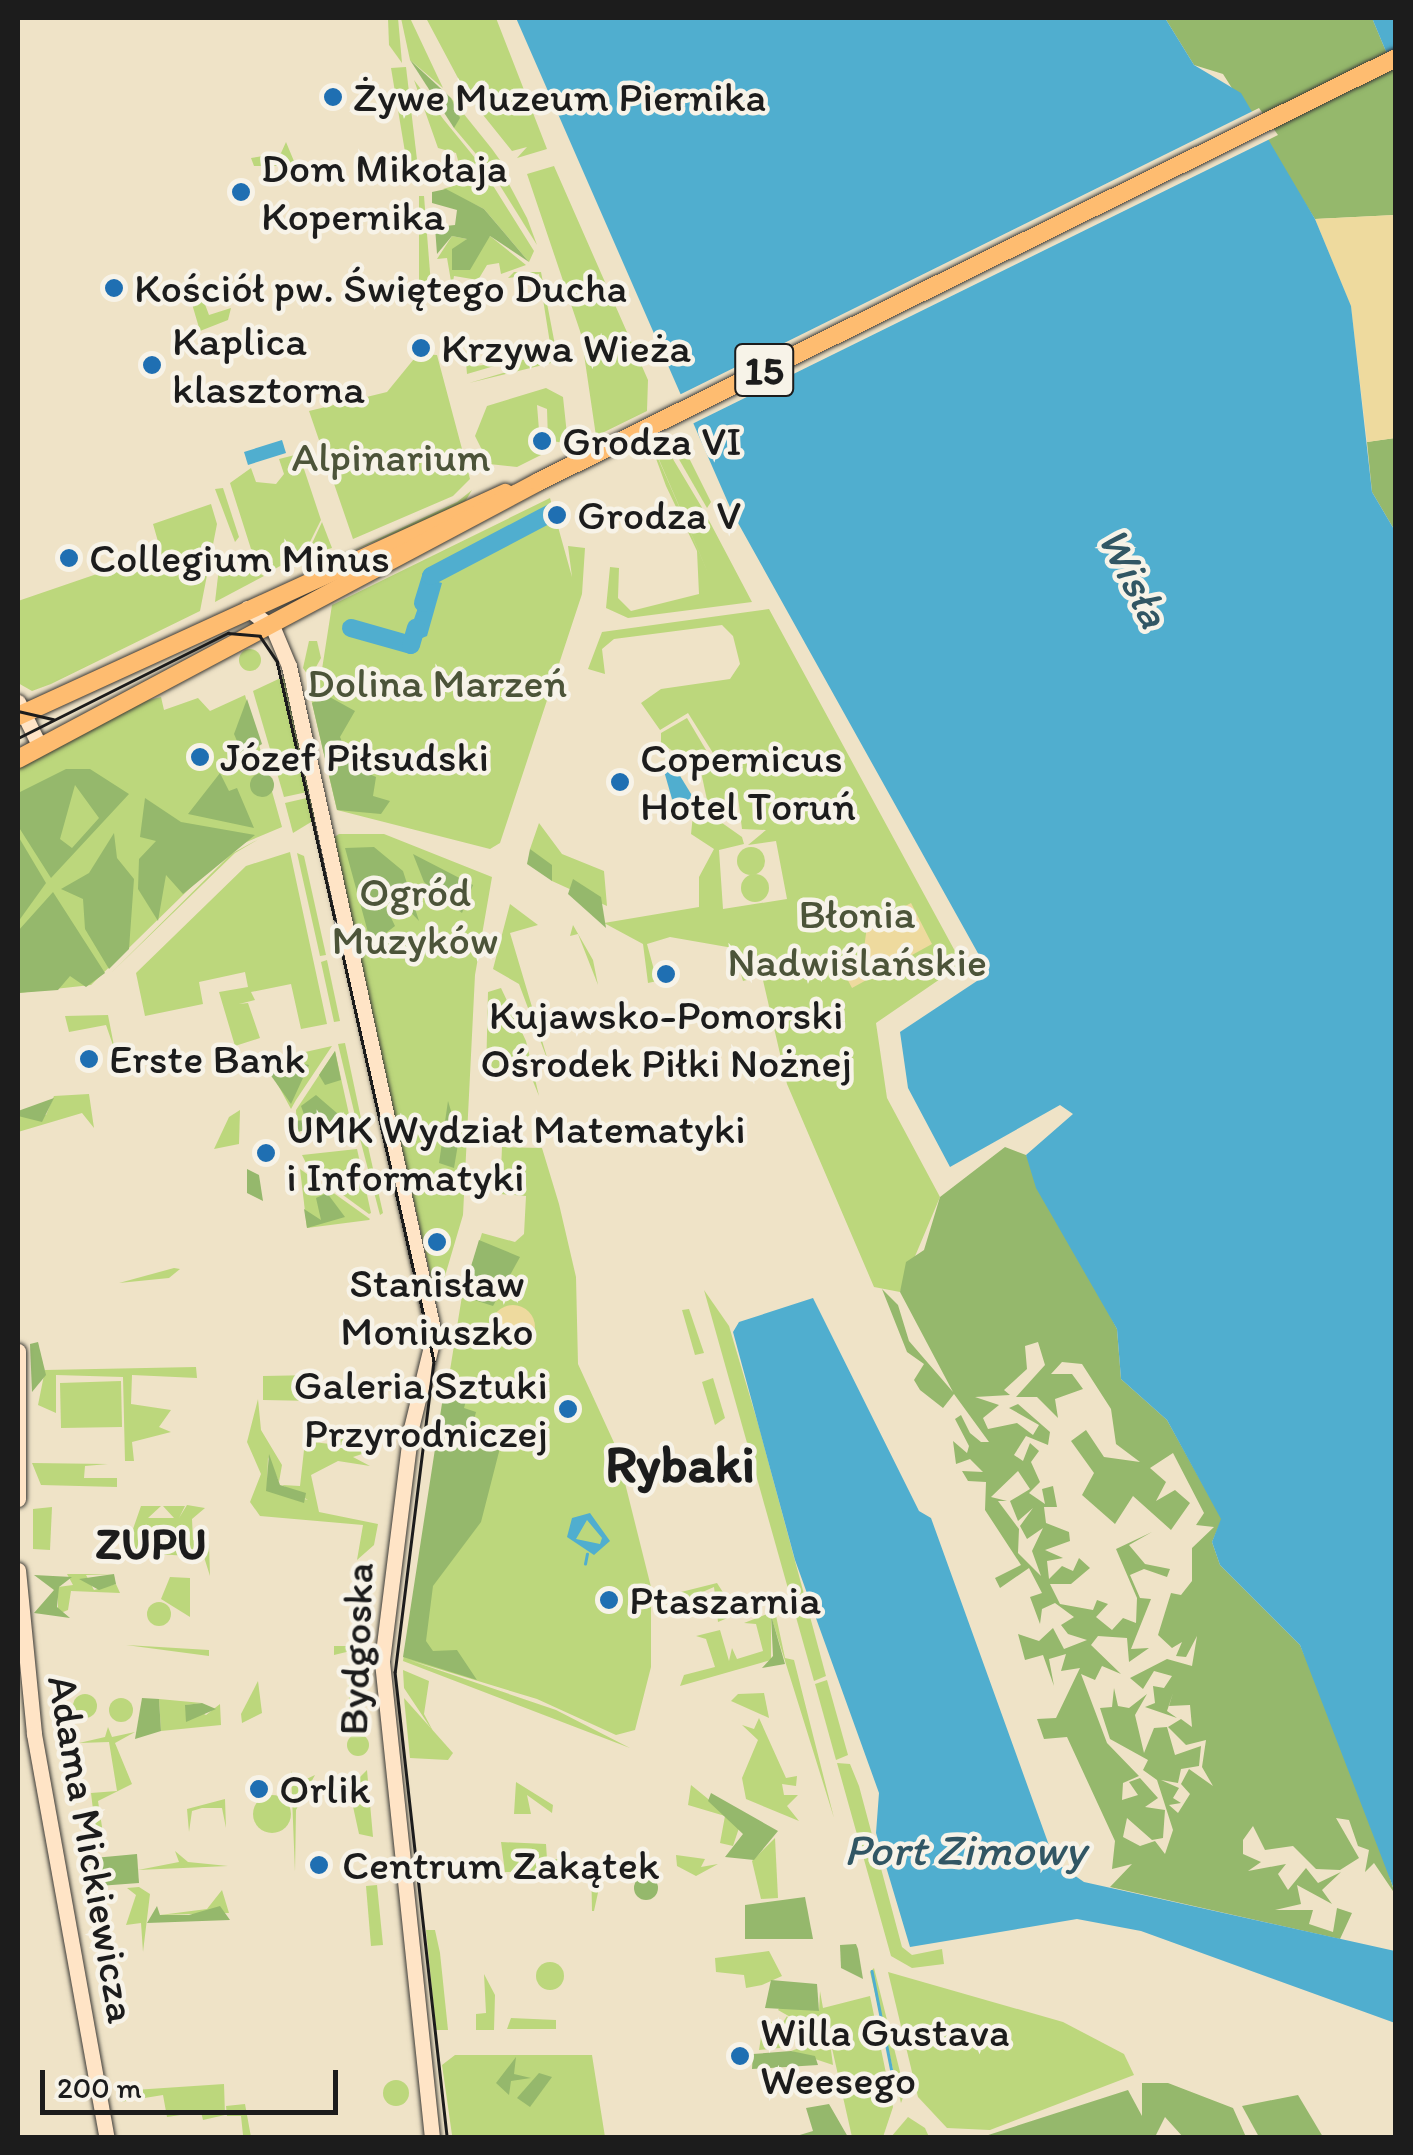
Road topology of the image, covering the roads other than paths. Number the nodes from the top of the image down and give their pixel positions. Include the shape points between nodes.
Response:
1 (1396, 58) edge
2 (538, 482) junction
3 (247, 608) junction
4 (273, 628) junction
5 (20, 710) edge
6 (40, 747) junction
7 (18, 758) edge
8 (18, 1351) edge
9 (18, 1499) edge
10 (18, 1570) edge
11 (106, 2138) edge
12 (432, 2138) edge

1 - 2 main road, 15
2 - 3 main road, 15
2 - 4 main road, 15
3 - 4 street
3 - 5 main road, 15
4 - 6 main road, 15
4 - 12 street, Bydgoska via 314,774 435,1345 410,1428 382,1662
5 - 6 street
6 - 7 main road, 15
8 - 9 street
10 - 11 street, Adama Mickiewicza via 34,1734

